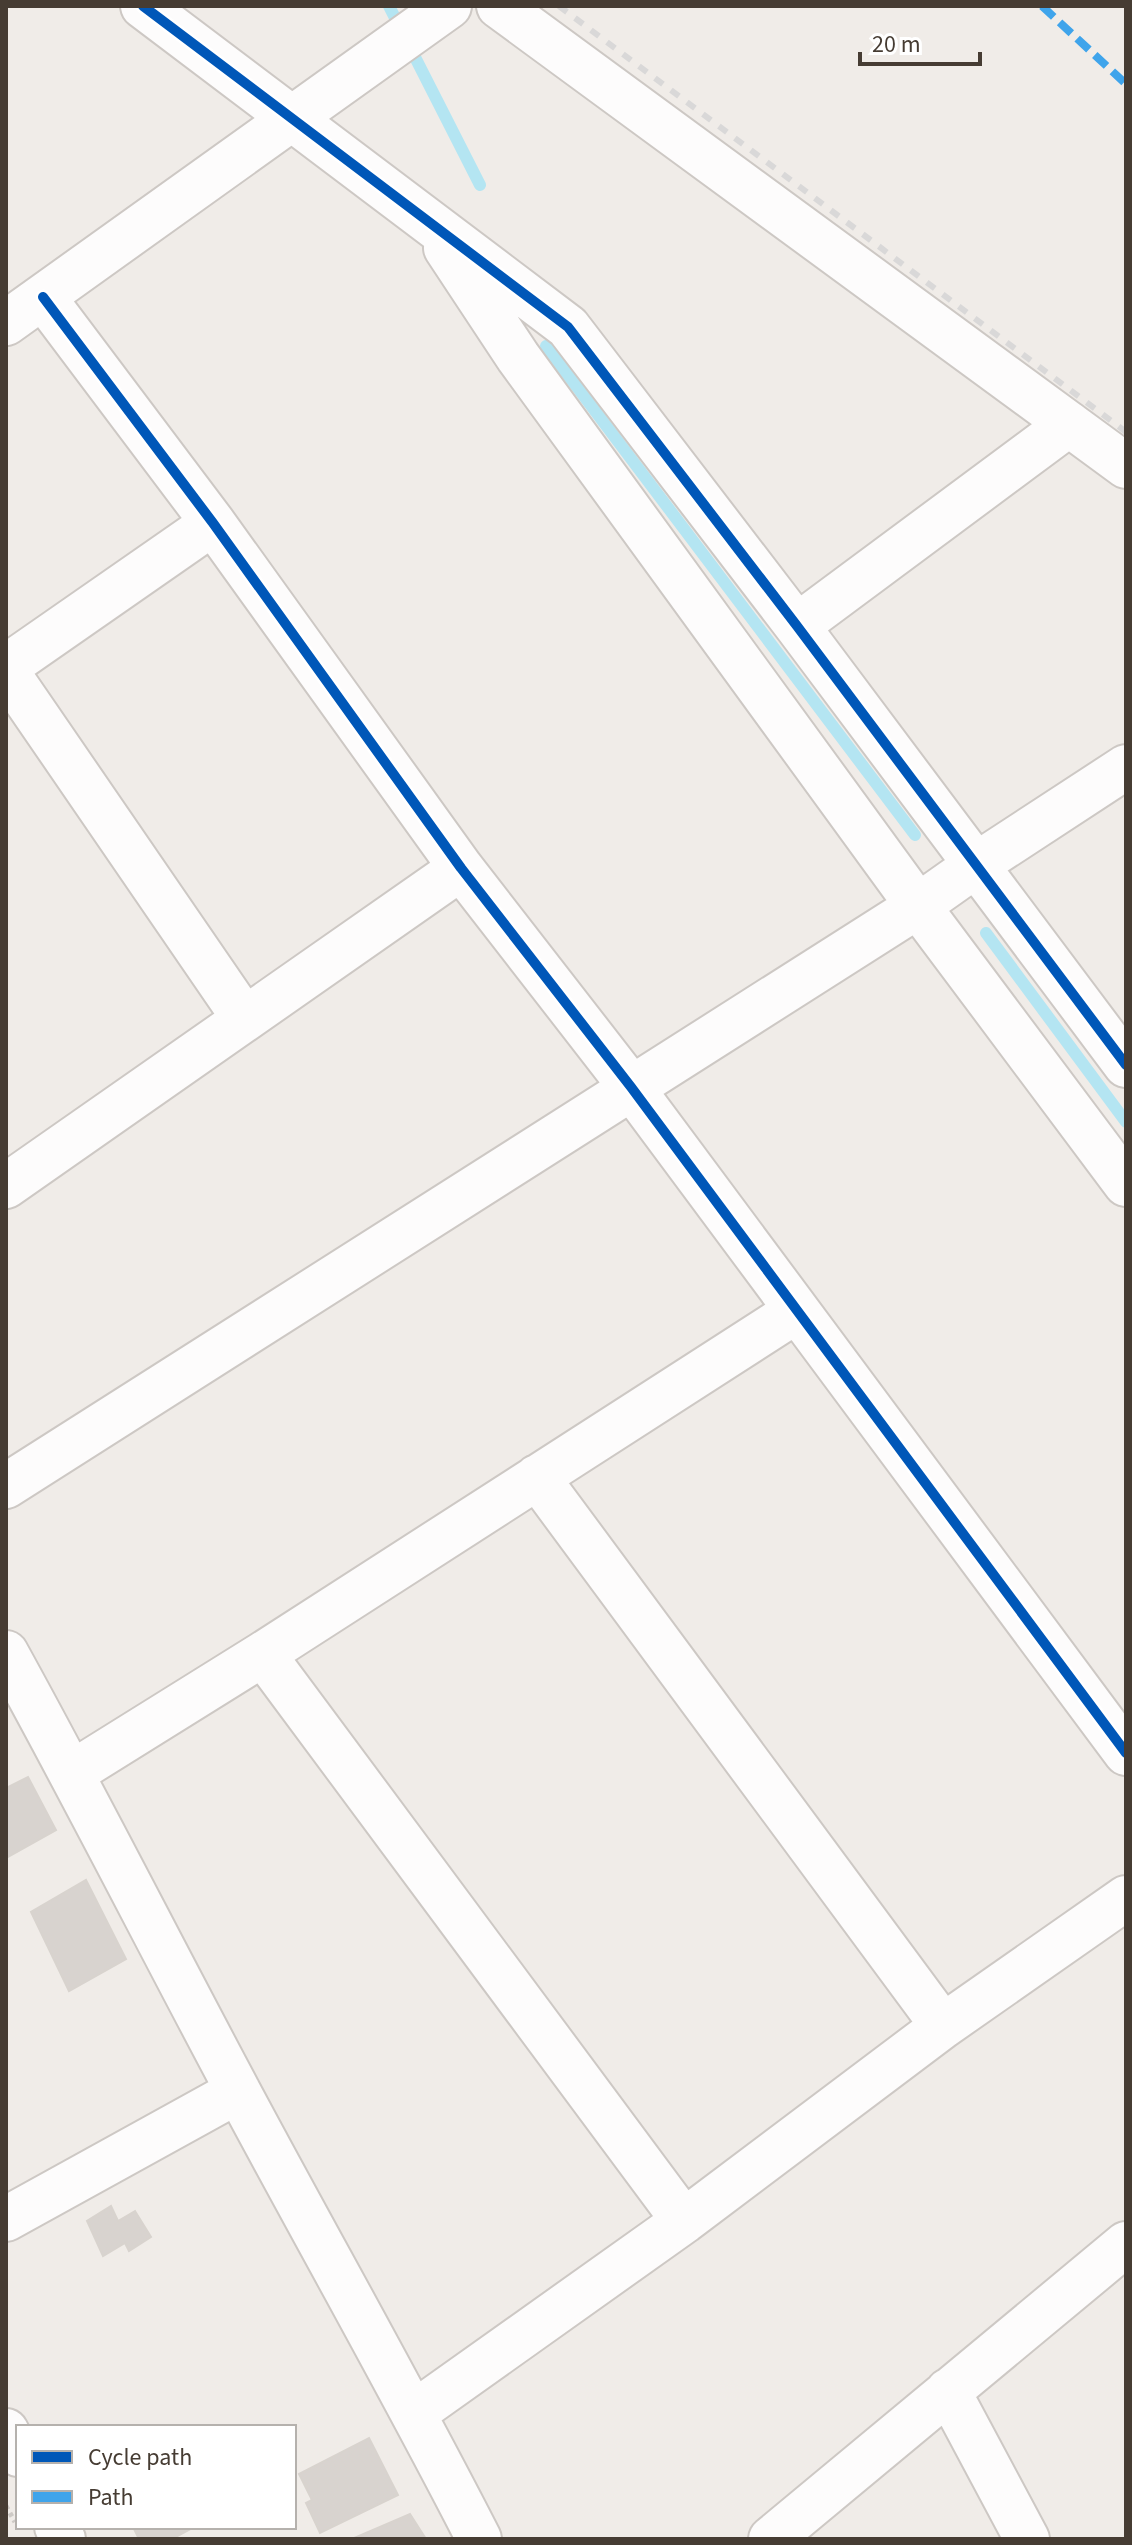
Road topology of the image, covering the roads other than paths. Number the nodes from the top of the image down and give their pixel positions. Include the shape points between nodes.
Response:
1 (143, 6) edge
2 (449, 6) edge
3 (499, 6) edge
4 (292, 118) junction
5 (426, 218) junction
6 (43, 297) junction
7 (6, 323) edge
8 (1069, 424) junction
9 (1126, 466) edge
10 (213, 523) junction
11 (797, 626) junction
12 (6, 669) edge
13 (1126, 767) edge
14 (976, 865) junction
15 (461, 868) junction
16 (918, 906) junction
17 (244, 1018) junction
18 (1126, 1065) edge
19 (631, 1087) junction
20 (11, 1171) edge
21 (1126, 1184) edge
22 (796, 1311) junction
23 (537, 1477) junction
24 (6, 1486) edge
25 (6, 1653) edge
26 (263, 1654) junction
27 (1126, 1753) edge
28 (72, 1773) junction
29 (1126, 1898) edge
30 (943, 2026) junction
31 (238, 2091) junction
32 (6, 2219) edge
33 (684, 2221) junction
34 (1126, 2244) edge
35 (948, 2391) junction
36 (414, 2413) junction
37 (6, 2431) edge
38 (16, 2450) edge
39 (479, 2539) edge
40 (771, 2539) edge
41 (1027, 2539) edge

1 - 4 street
2 - 4 street
3 - 8 street
4 - 5 street
4 - 6 street
5 - 11 street via 568,327
5 - 16 street via 518,357
6 - 7 street
6 - 10 street
8 - 9 street
8 - 11 street
10 - 12 street
10 - 15 street
11 - 14 street
12 - 17 street
13 - 14 street
14 - 16 street
14 - 18 street
15 - 17 street
15 - 19 street
16 - 19 street
16 - 21 street
17 - 20 street
19 - 22 street
19 - 24 street
22 - 23 street
22 - 27 street
23 - 26 street
23 - 30 street
25 - 28 street
26 - 28 street
26 - 33 street
28 - 31 street
29 - 30 street
30 - 33 street
31 - 32 street
31 - 36 street
33 - 36 street
34 - 35 street
35 - 40 street
35 - 41 street
36 - 39 street
37 - 38 street

